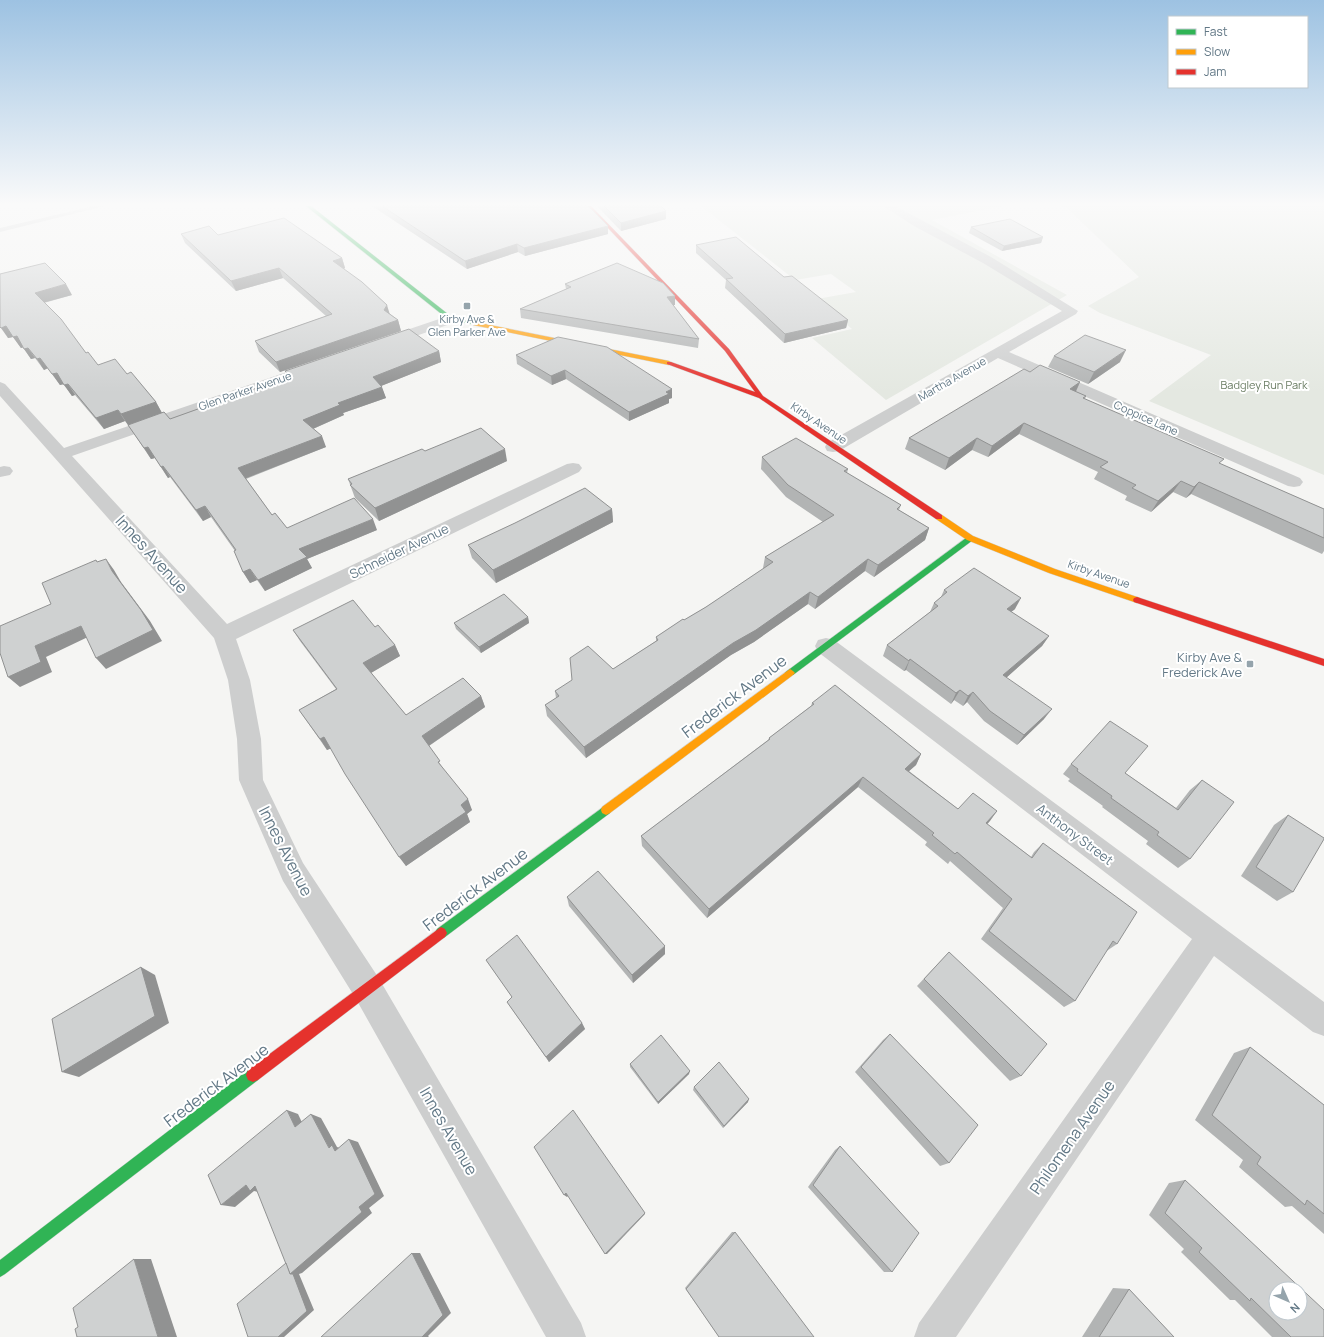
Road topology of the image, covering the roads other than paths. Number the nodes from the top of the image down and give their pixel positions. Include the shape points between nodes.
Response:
1 (387, 268) edge
2 (649, 268) edge
3 (1001, 268) edge
4 (451, 319) junction
5 (370, 347) edge
6 (998, 353) junction
7 (333, 360) edge
8 (0, 387) edge
9 (761, 398) junction
10 (833, 447) junction
11 (62, 454) junction
12 (574, 468) dead end
13 (1294, 482) dead end
14 (970, 538) junction
15 (224, 635) junction
16 (826, 646) junction
17 (1324, 663) edge
18 (1211, 936) junction
19 (367, 988) junction
20 (1324, 1021) edge
21 (0, 1269) edge
22 (567, 1337) edge
23 (933, 1337) edge

1 - 4 street, Kirby Avenue
2 - 9 street via 727,350
3 - 6 street, Martha Avenue via 1071,311
4 - 5 street
4 - 9 street, Kirby Avenue via 662,360
6 - 10 street, Martha Avenue
6 - 13 street, Coppice Lane
7 - 11 street, Glen Parker Avenue
8 - 11 street, Innes Avenue
9 - 10 street, Kirby Avenue
10 - 14 street, Kirby Avenue
11 - 15 street, Innes Avenue
12 - 15 street, Schneider Avenue
14 - 16 street, Frederick Avenue
14 - 17 street, Kirby Avenue via 1052,571
15 - 19 street, Innes Avenue via 239,680 249,739 251,780 293,872
16 - 18 street, Anthony Street
16 - 19 street, Frederick Avenue
18 - 20 street, Anthony Street
18 - 23 street, Philomena Avenue
19 - 21 street, Frederick Avenue
19 - 22 street, Innes Avenue

